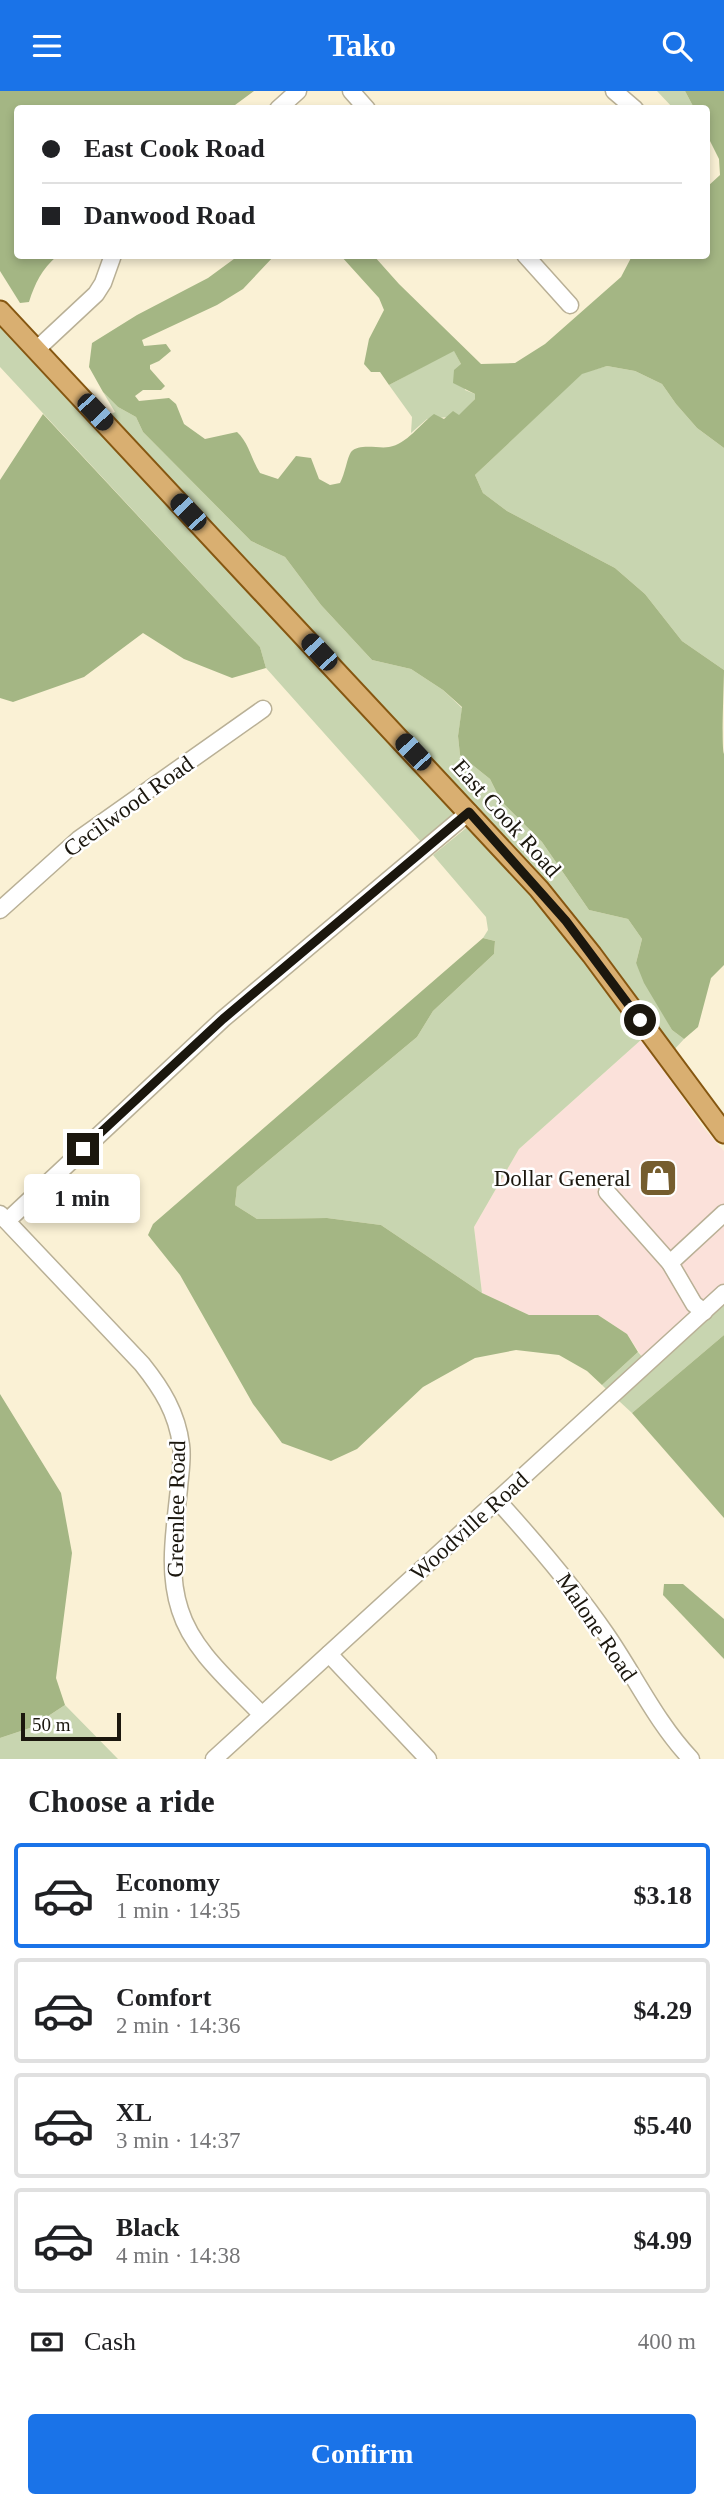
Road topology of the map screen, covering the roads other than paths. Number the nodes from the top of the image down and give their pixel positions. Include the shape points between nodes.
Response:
1 (298, 91) edge
2 (351, 91) edge
3 (614, 91) edge
4 (282, 105) edge
5 (363, 105) edge
6 (630, 105) edge
7 (112, 259) edge
8 (528, 259) edge
9 (570, 305) dead end
10 (0, 311) edge
11 (36, 350) junction
12 (263, 709) dead end
13 (469, 812) junction
14 (0, 910) edge
15 (724, 1133) edge
16 (607, 1192) dead end
17 (724, 1213) edge
18 (3, 1217) edge
19 (670, 1263) junction
20 (724, 1293) edge
21 (704, 1312) junction
22 (497, 1500) junction
23 (329, 1654) junction
24 (262, 1715) junction
25 (214, 1759) edge
26 (428, 1759) edge
27 (691, 1759) edge

1 - 4 street
2 - 5 street
3 - 6 street
7 - 11 street via 96,293
8 - 9 street
10 - 11 main road, East Cook Road
11 - 13 main road, East Cook Road
12 - 14 street, Cecilwood Road via 79,839
13 - 15 main road, East Cook Road via 566,921
13 - 18 street via 223,1019
16 - 19 street
17 - 19 street
18 - 24 street, Greenlee Road via 142,1364 170,1406 182,1447 172,1559 175,1594 181,1614 203,1650
19 - 21 street via 694,1304
20 - 21 street, Woodville Road
21 - 22 street, Woodville Road
22 - 23 street, Woodville Road
22 - 27 street, Malone Road via 567,1580 607,1635 656,1717
23 - 24 street, Woodville Road
23 - 26 street
24 - 25 street, Woodville Road

